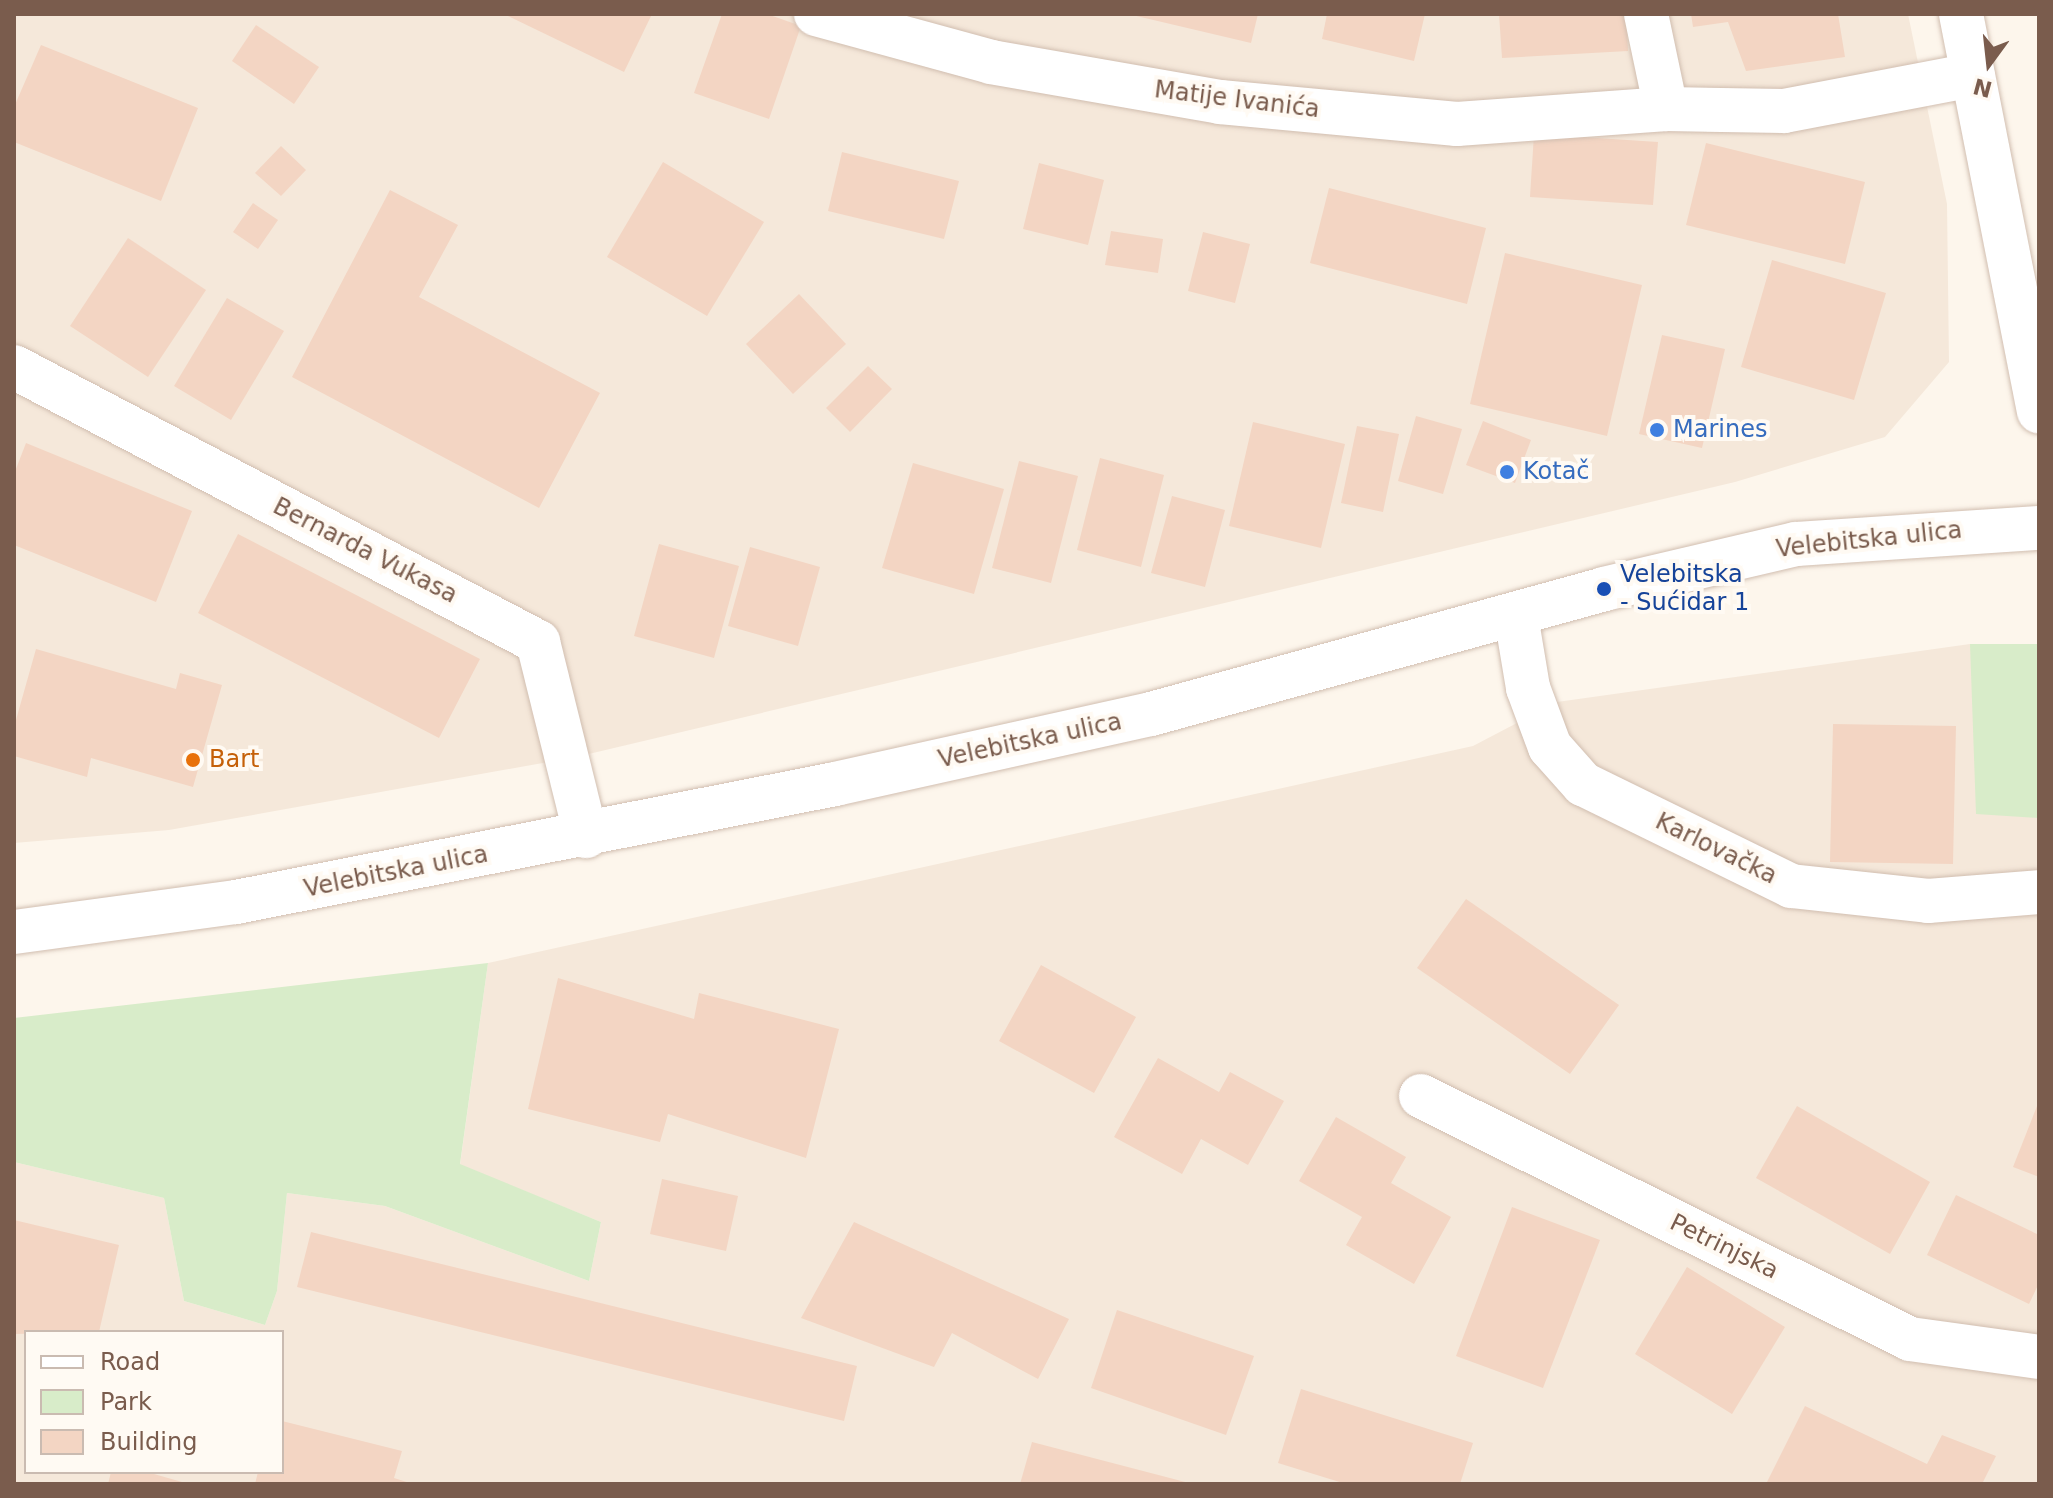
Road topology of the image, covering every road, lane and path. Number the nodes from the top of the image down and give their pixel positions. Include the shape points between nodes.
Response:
1 (816, 14) edge
2 (1646, 14) edge
3 (1961, 14) edge
4 (1973, 75) junction
5 (1666, 109) junction
6 (14, 367) edge
7 (2039, 411) edge
8 (2039, 528) edge
9 (1516, 616) junction
10 (586, 836) junction
11 (2039, 892) edge
12 (14, 932) edge
13 (1421, 1096) dead end
14 (2039, 1357) edge

1 - 5 street, Matije Ivanića via 991,62 1220,102 1457,124
2 - 5 street
3 - 4 street
4 - 5 street, Matije Ivanića via 1784,111
4 - 7 street
6 - 10 street, Bernarda Vukasa via 538,642
8 - 9 street, Velebitska ulica via 1796,544
9 - 10 street, Velebitska ulica via 1151,714
9 - 11 street, Karlovačka via 1528,688 1550,747 1583,784 1791,886 1928,901
10 - 12 street, Velebitska ulica via 236,902
13 - 14 street, Petrinjska via 1910,1339

